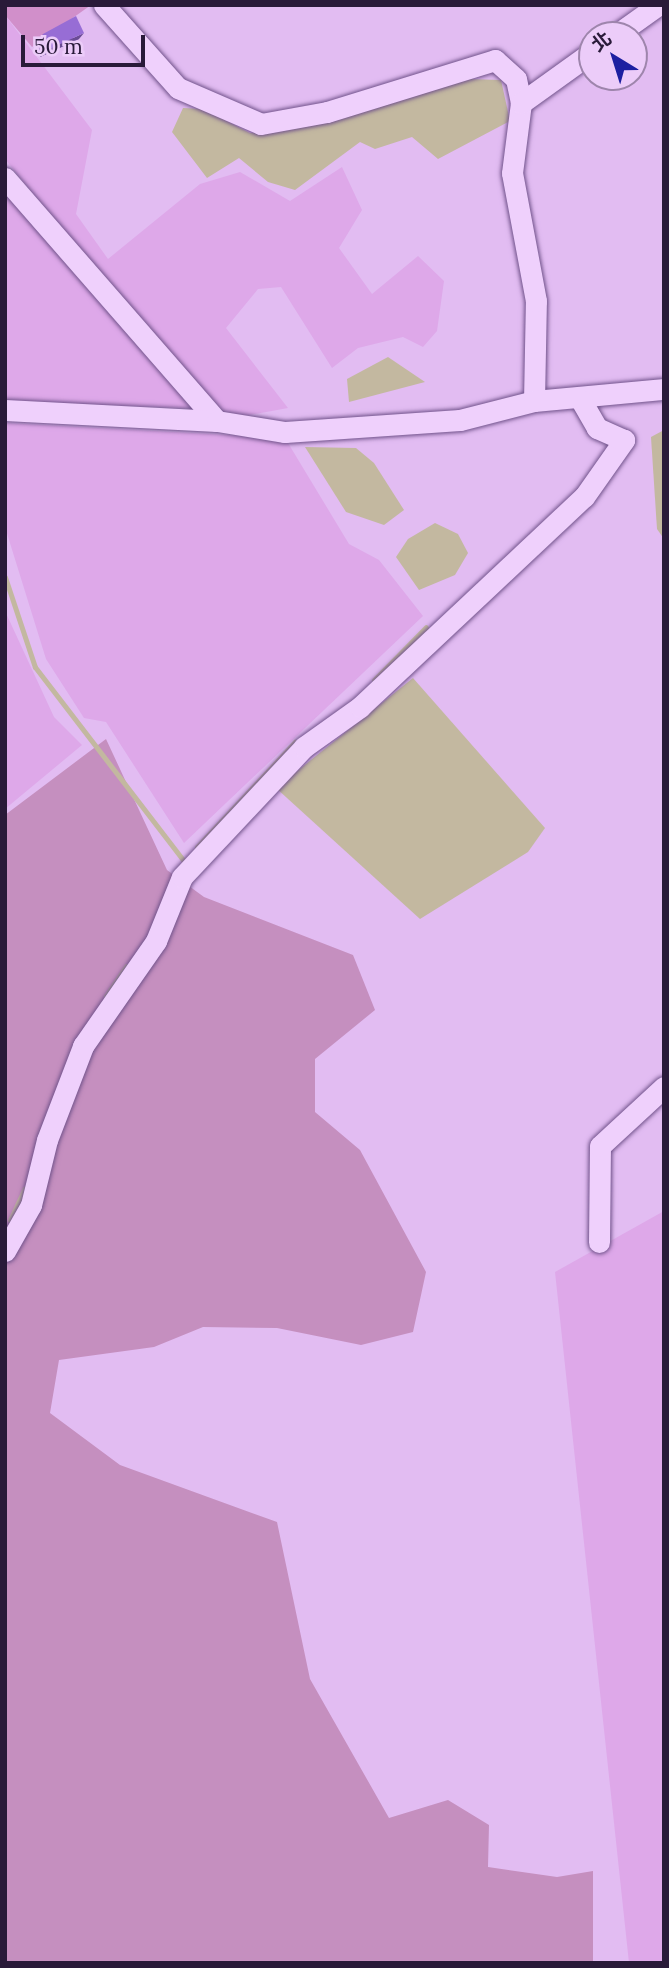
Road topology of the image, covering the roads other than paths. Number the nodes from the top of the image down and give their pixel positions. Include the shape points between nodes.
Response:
1 (104, 5) edge
2 (657, 5) edge
3 (635, 21) edge
4 (578, 62) edge
5 (521, 103) junction
6 (5, 178) edge
7 (664, 389) edge
8 (581, 400) junction
9 (534, 401) junction
10 (5, 410) edge
11 (217, 421) junction
12 (664, 1087) edge
13 (599, 1242) dead end
14 (5, 1251) edge

1 - 5 street via 178,88 261,124 327,112 495,60 516,79
2 - 3 street
4 - 5 street
5 - 9 street via 512,173 536,301
6 - 11 street
7 - 8 street
8 - 9 street
8 - 14 street via 597,428 624,440 584,496 360,708 304,747 182,877 156,941 83,1046 47,1140 32,1205
9 - 11 street via 460,420 285,432
10 - 11 street
12 - 13 street via 600,1146

